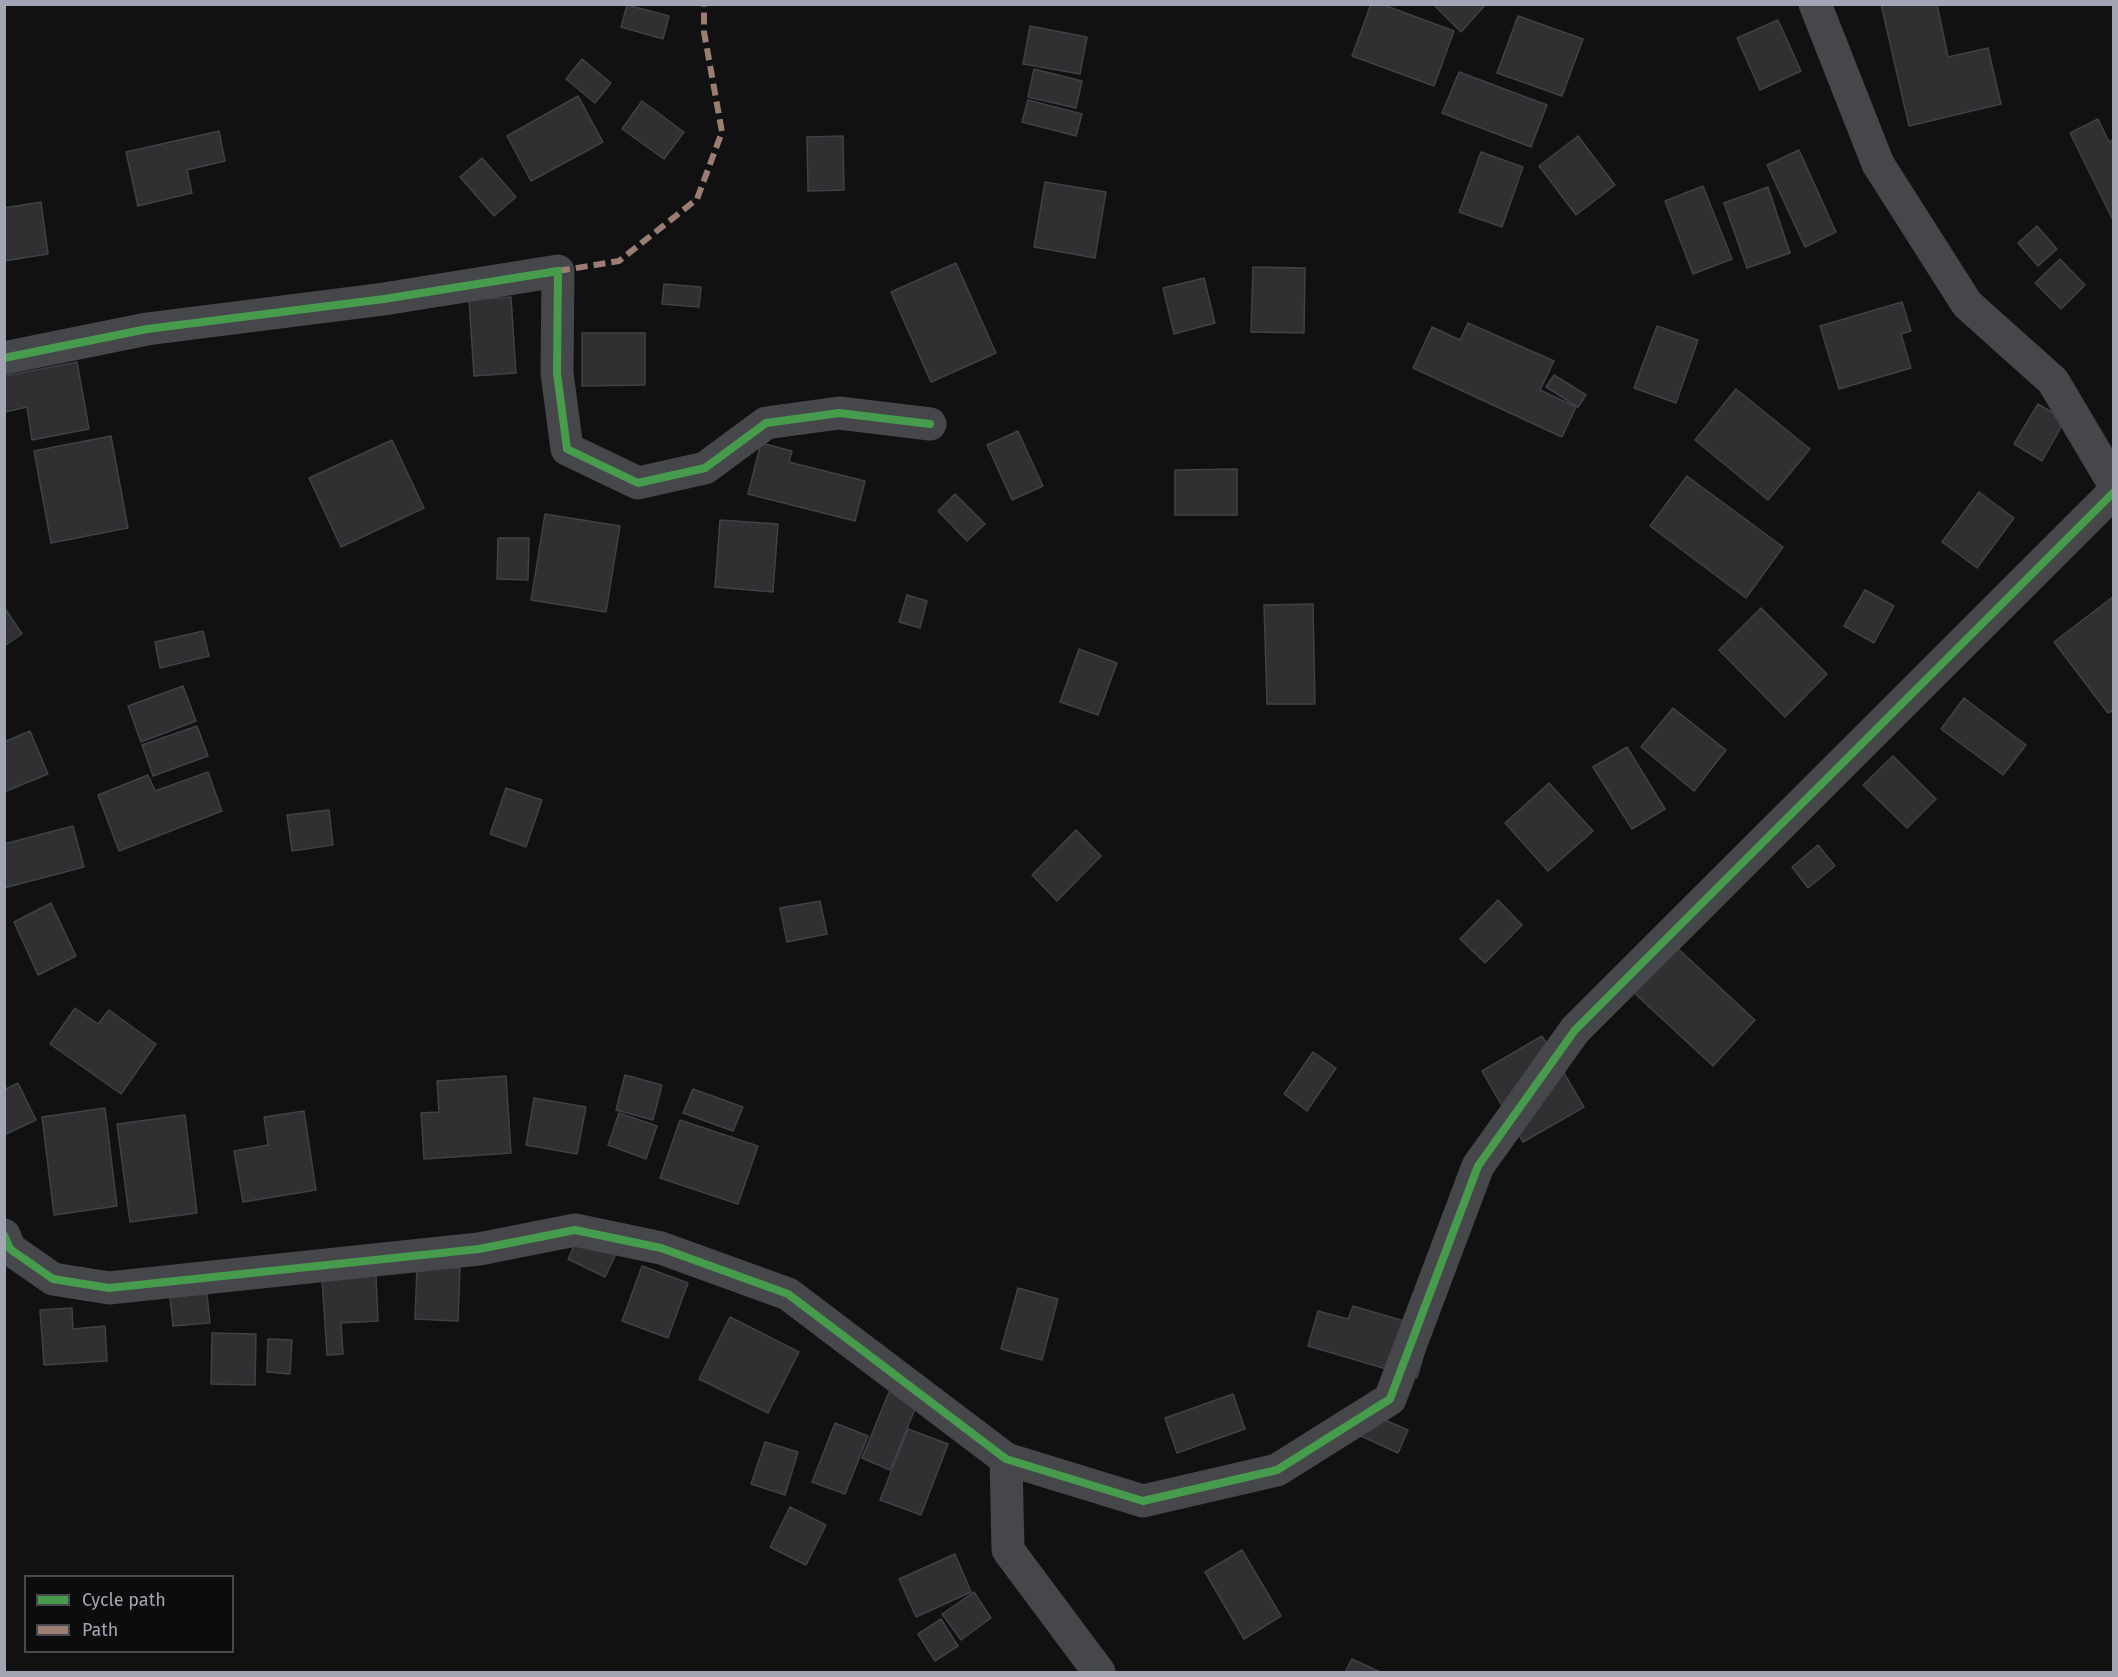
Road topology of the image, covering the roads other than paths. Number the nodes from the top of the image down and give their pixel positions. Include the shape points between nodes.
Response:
1 (1815, 4) edge
2 (4, 358) edge
3 (930, 424) dead end
4 (2114, 484) edge
5 (2114, 492) edge
6 (4, 1235) edge
7 (1006, 1460) junction
8 (1099, 1672) edge

1 - 4 street via 1878,164 1967,304 2053,381
2 - 3 street via 147,329 558,271 557,373 567,449 638,483 705,468 766,423 839,413
5 - 7 street via 1575,1030 1478,1166 1390,1399 1277,1470 1143,1501
6 - 7 street via 10,1249 53,1279 110,1288 479,1249 575,1230 661,1248 788,1294
7 - 8 street via 1008,1550

